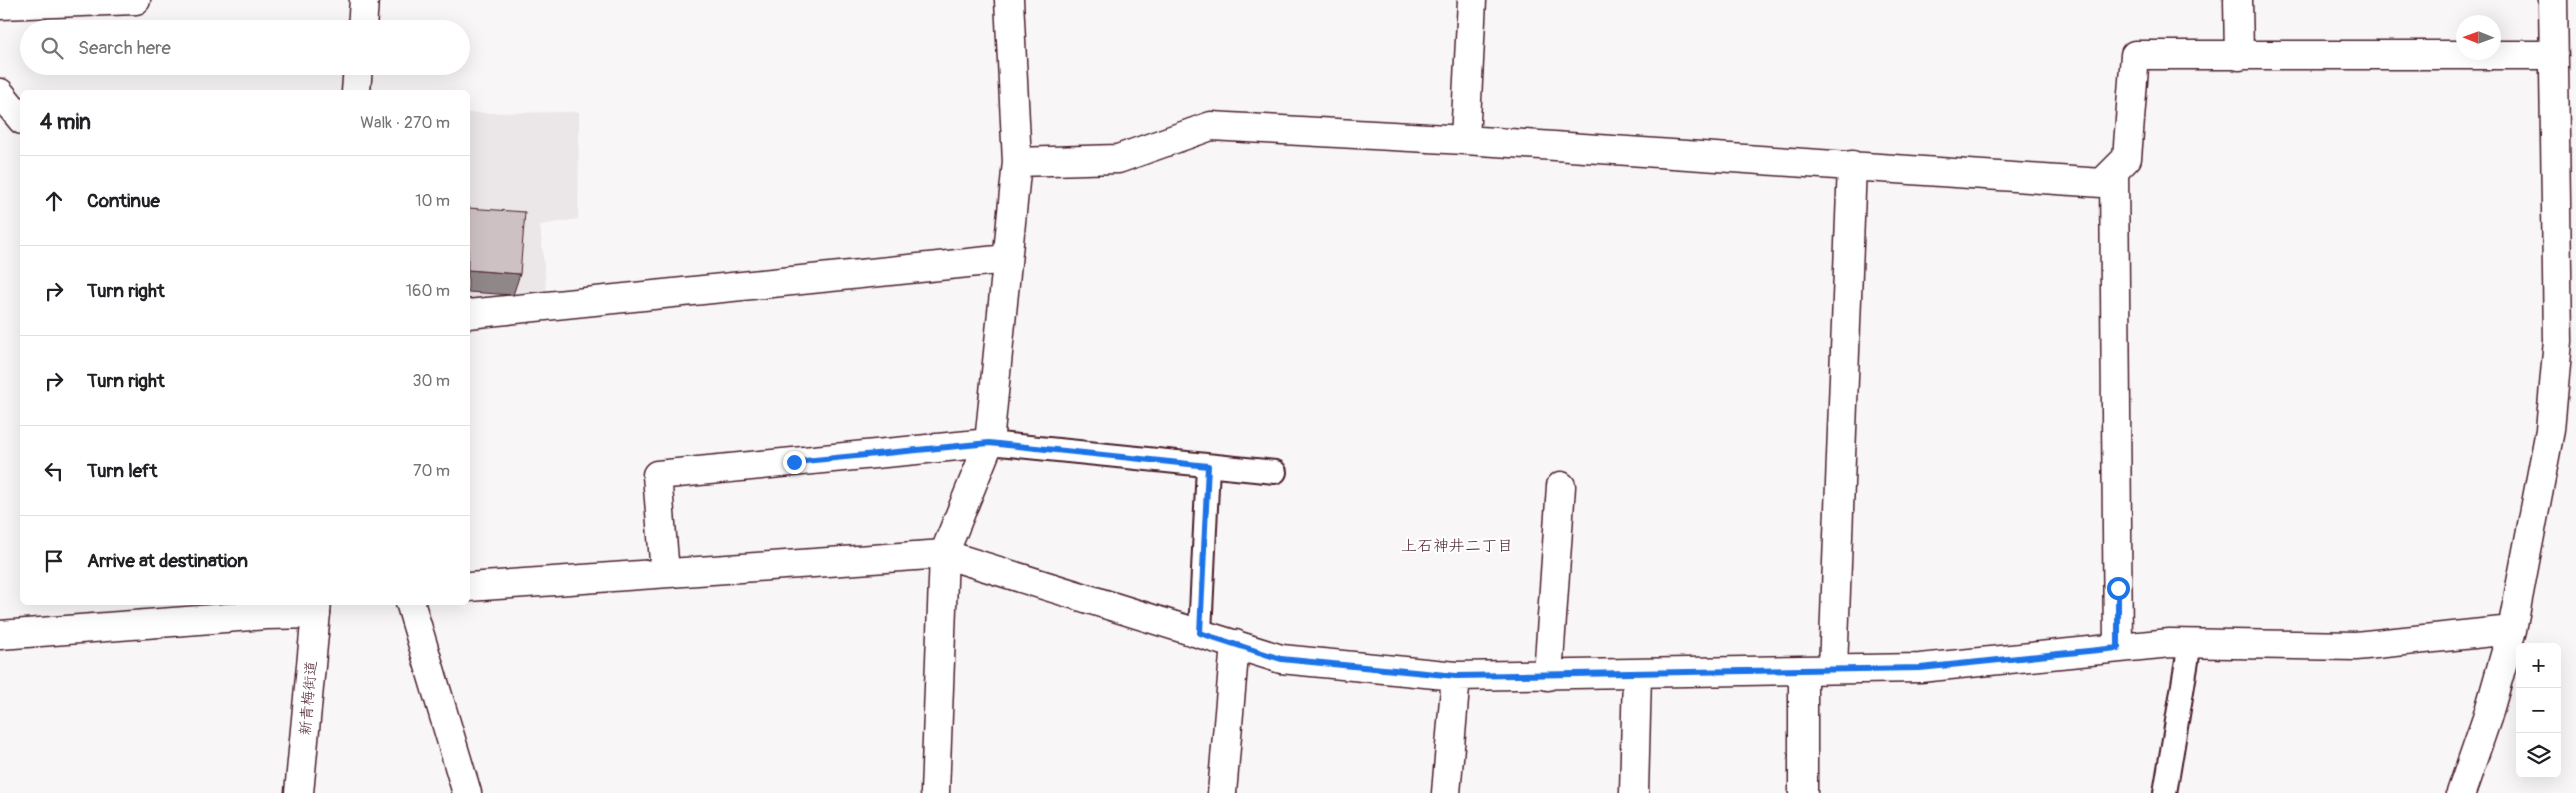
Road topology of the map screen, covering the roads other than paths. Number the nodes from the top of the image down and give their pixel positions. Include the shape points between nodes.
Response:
1 (136, 0) edge
2 (364, 0) edge
3 (1009, 0) edge
4 (1472, 0) edge
5 (2238, 0) edge
6 (2553, 0) edge
7 (69, 1) edge
8 (0, 5) edge
9 (363, 20) edge
10 (2554, 55) junction
11 (2239, 56) junction
12 (357, 75) edge
13 (356, 90) edge
14 (0, 93) edge
15 (20, 118) edge
16 (1465, 140) junction
17 (1016, 162) junction
18 (1852, 166) junction
19 (2114, 171) junction
20 (1007, 259) junction
21 (470, 314) edge
22 (989, 443) junction
23 (1208, 466) junction
24 (1275, 472) dead end
25 (1561, 486) dead end
26 (944, 554) junction
27 (665, 573) junction
28 (470, 587) edge
29 (411, 605) edge
30 (316, 608) edge
31 (2512, 630) junction
32 (1200, 633) junction
33 (0, 635) edge
34 (2190, 643) junction
35 (1235, 644) junction
36 (2118, 648) junction
37 (1833, 669) junction
38 (1803, 670) junction
39 (1637, 674) junction
40 (1456, 676) junction
41 (1548, 676) junction
42 (299, 793) edge
43 (467, 793) edge
44 (935, 793) edge
45 (1222, 793) edge
46 (1446, 793) edge
47 (1634, 793) edge
48 (1803, 793) edge
49 (2165, 793) edge
50 (2460, 793) edge

1 - 7 street
2 - 9 street
3 - 17 street
4 - 16 street
5 - 11 street
6 - 10 street
7 - 8 street
10 - 11 street
10 - 31 street via 2557,350 2550,430
11 - 19 street via 2135,55 2127,158
12 - 13 street
14 - 15 street
16 - 17 street via 1211,126 1118,159
16 - 18 street
17 - 20 street
18 - 19 street via 2102,183
18 - 37 street
19 - 36 street
20 - 21 street
20 - 22 street
22 - 23 lane
22 - 26 street
22 - 27 street via 657,474
23 - 24 lane
23 - 32 lane
25 - 41 street
26 - 27 street
26 - 32 street
26 - 44 street
27 - 28 street
29 - 43 street
30 - 33 street via 256,616
30 - 42 street, 新青梅街道
31 - 34 street via 2356,646
31 - 50 street via 2487,718
32 - 35 street
34 - 36 street
34 - 49 lane
35 - 40 street via 1281,659
35 - 45 street
36 - 37 street via 1920,668
37 - 38 street
38 - 39 street
38 - 48 street
39 - 41 street
39 - 47 street
40 - 41 street
40 - 46 street

